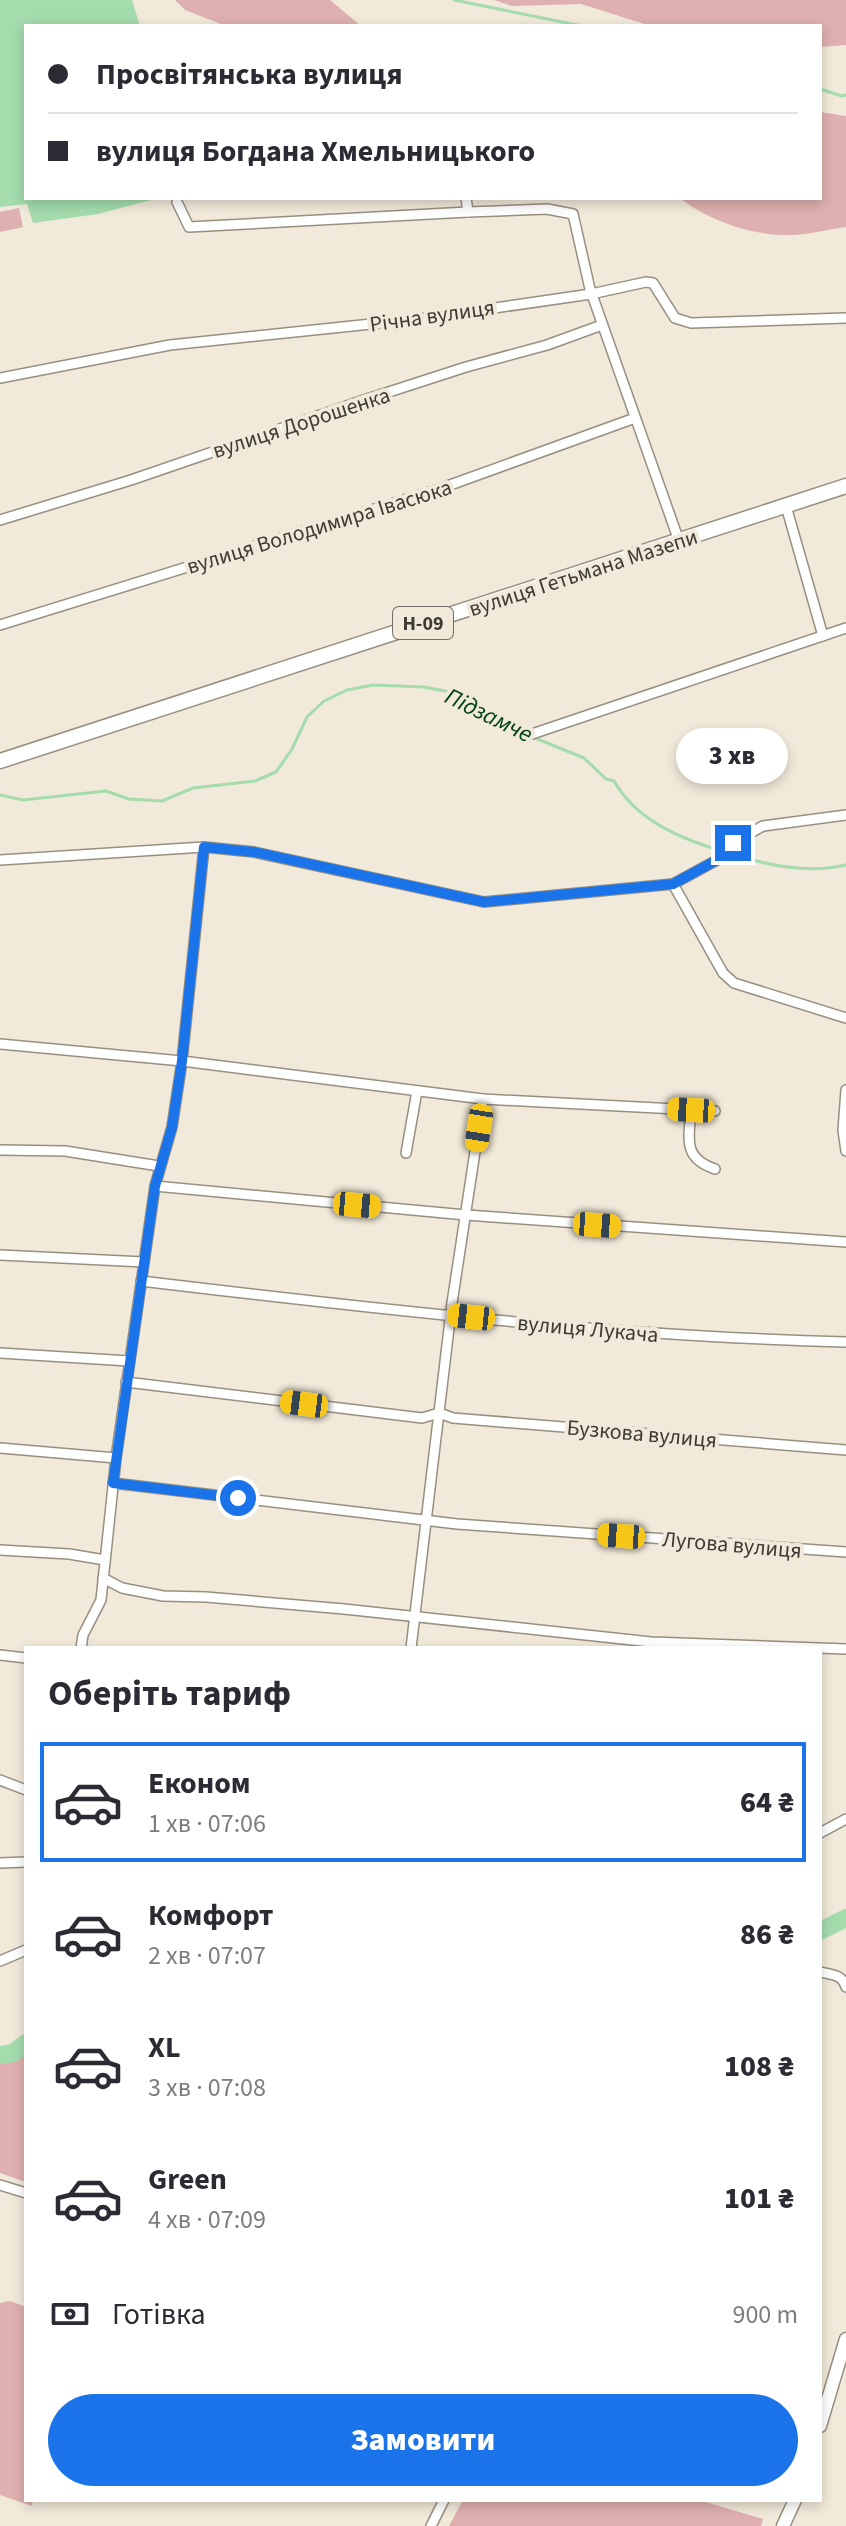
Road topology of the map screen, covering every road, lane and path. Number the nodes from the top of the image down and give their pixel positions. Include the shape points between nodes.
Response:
1 (466, 200) edge
2 (177, 202) dead end
3 (468, 212) junction
4 (591, 294) junction
5 (846, 318) edge
6 (602, 325) junction
7 (0, 378) edge
8 (635, 418) junction
9 (846, 486) edge
10 (786, 506) junction
11 (0, 520) edge
12 (679, 541) junction
13 (0, 625) edge
14 (846, 628) edge
15 (823, 636) junction
16 (532, 734) dead end
17 (0, 761) edge
18 (846, 815) edge
19 (204, 847) junction
20 (0, 860) edge
21 (673, 884) junction
22 (846, 1018) edge
23 (0, 1044) edge
24 (182, 1061) junction
25 (846, 1090) edge
26 (417, 1091) junction
27 (483, 1099) junction
28 (691, 1110) junction
29 (715, 1111) dead end
30 (0, 1150) edge
31 (846, 1151) edge
32 (406, 1153) dead end
33 (159, 1166) junction
34 (715, 1169) dead end
35 (155, 1186) junction
36 (466, 1215) junction
37 (846, 1242) edge
38 (0, 1255) edge
39 (144, 1262) junction
40 (141, 1281) junction
41 (452, 1315) junction
42 (846, 1342) edge
43 (0, 1353) edge
44 (129, 1361) junction
45 (126, 1382) junction
46 (439, 1413) junction
47 (0, 1448) edge
48 (846, 1450) edge
49 (116, 1458) junction
50 (113, 1483) junction
51 (427, 1520) junction
52 (0, 1550) edge
53 (846, 1552) edge
54 (105, 1560) junction
55 (103, 1578) junction
56 (415, 1616) junction
57 (81, 1646) edge
58 (411, 1646) edge
59 (768, 1646) edge
60 (822, 1648) edge
61 (846, 1649) edge
62 (0, 1655) edge
63 (24, 1658) edge
64 (0, 1780) edge
65 (24, 1789) edge
66 (846, 1819) edge
67 (822, 1832) edge
68 (24, 1862) edge
69 (0, 1863) edge
70 (24, 1951) edge
71 (0, 1961) edge
72 (822, 1972) edge
73 (846, 1987) edge
74 (0, 2185) edge
75 (24, 2192) edge
76 (846, 2339) edge
77 (822, 2419) edge
78 (443, 2502) edge
79 (794, 2502) edge
80 (431, 2526) edge
81 (783, 2526) edge

1 - 3 street
2 - 3 street via 189,227
3 - 4 street via 547,209 573,214
4 - 5 street, Річна вулиця via 653,283 675,318 691,323
4 - 6 street
4 - 7 street, Річна вулиця via 419,319 170,345
6 - 8 street
6 - 11 street, вулиця Дорошенка
8 - 12 street
8 - 13 street, вулиця Володимира Івасюка via 439,489
9 - 10 main road, вулиця Гетьмана Мазепи / Н-09
10 - 12 main road, вулиця Гетьмана Мазепи / Н-09
10 - 15 street
12 - 17 main road, вулиця Гетьмана Мазепи / Н-09
14 - 15 street
15 - 16 street
18 - 21 street via 763,826
19 - 20 street
19 - 21 street via 254,852 484,902
19 - 24 street
21 - 22 street via 723,973 734,983
23 - 24 street
24 - 26 street
24 - 33 street via 172,1127
25 - 31 street
26 - 27 street
26 - 32 street
27 - 28 street
27 - 36 street
28 - 29 street
28 - 34 street via 691,1152
30 - 33 street via 65,1151
33 - 35 street
35 - 36 street
35 - 39 street
36 - 37 street
36 - 41 street
38 - 39 street
39 - 40 street
40 - 41 street, вулиця Лукача
40 - 44 street
41 - 42 street, вулиця Лукача via 617,1332
41 - 46 street
43 - 44 street
44 - 45 street
45 - 46 street, Бузкова вулиця via 422,1418
45 - 49 street
46 - 48 street, Бузкова вулиця
46 - 51 street
47 - 49 street
49 - 50 street
50 - 51 street, Лугова вулиця
50 - 54 street
51 - 53 street, Лугова вулиця
51 - 56 street
52 - 54 street
54 - 55 street
55 - 56 street via 122,1588 163,1596
55 - 57 street via 101,1600
56 - 58 street
56 - 59 street via 637,1641
60 - 61 street
62 - 63 street
64 - 65 street
66 - 67 street
68 - 69 street
70 - 71 street
72 - 73 street via 838,1976
74 - 75 street
76 - 77 main road
78 - 80 street
79 - 81 main road

